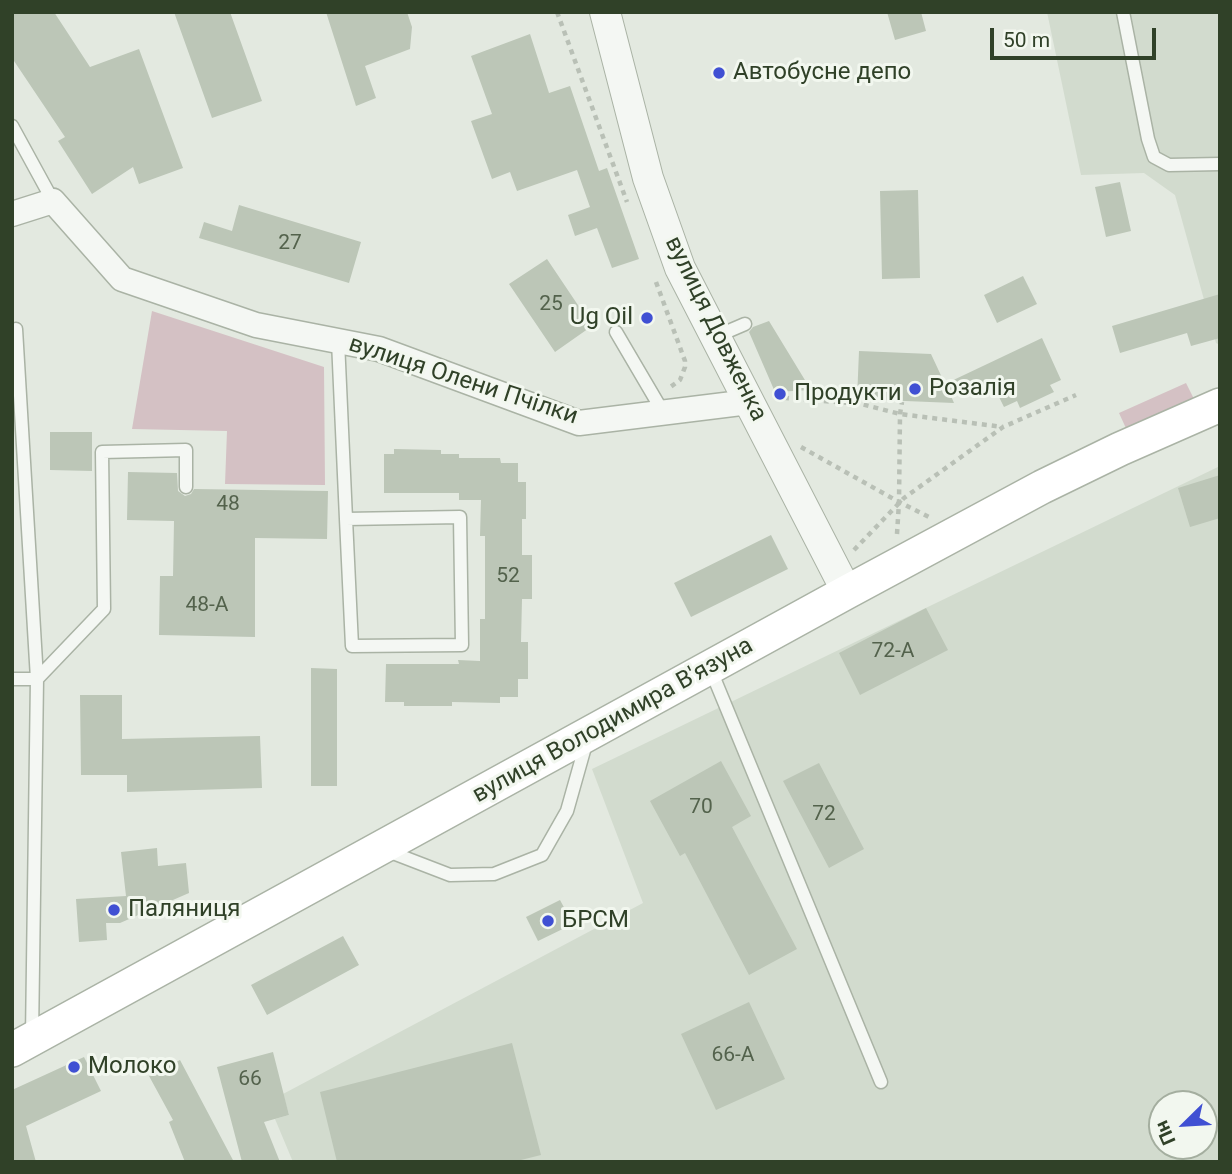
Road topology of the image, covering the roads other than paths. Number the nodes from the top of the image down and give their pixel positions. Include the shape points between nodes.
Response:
1 (605, 12) edge
2 (1123, 12) edge
3 (12, 126) edge
4 (1220, 164) edge
5 (53, 201) junction
6 (12, 214) edge
7 (745, 324) dead end
8 (16, 329) dead end
9 (616, 332) dead end
10 (716, 337) junction
11 (338, 341) junction
12 (747, 398) junction
13 (1220, 405) edge
14 (663, 412) junction
15 (186, 487) dead end
16 (346, 519) junction
17 (847, 592) junction
18 (710, 668) junction
19 (12, 679) edge
20 (37, 679) junction
21 (588, 734) junction
22 (381, 848) junction
23 (22, 1045) edge
24 (881, 1082) dead end

1 - 10 street, вулиця Довженка via 648,178 680,268
2 - 4 lane via 1154,157 1169,165
3 - 5 lane
5 - 6 street
5 - 11 street, вулиця Олени Пчілки via 122,279 256,325
7 - 10 lane
8 - 20 lane
9 - 14 lane
10 - 12 street, вулиця Довженка
11 - 14 street, вулиця Олени Пчілки via 379,349 579,423
11 - 16 lane
12 - 14 street, вулиця Олени Пчілки
12 - 17 street, вулиця Довженка
13 - 17 main road, вулиця Володимира В'язуна via 1042,487
15 - 20 lane via 186,450 102,452 104,609
16 - 16 lane via 352,646 462,645 460,517
17 - 18 main road, вулиця Володимира В'язуна
18 - 21 main road, вулиця Володимира В'язуна
18 - 24 lane
19 - 20 lane
20 - 23 lane
21 - 22 main road, вулиця Володимира В'язуна
21 - 22 lane via 567,811 542,855 494,874 450,875
22 - 23 main road, вулиця Володимира В'язуна

